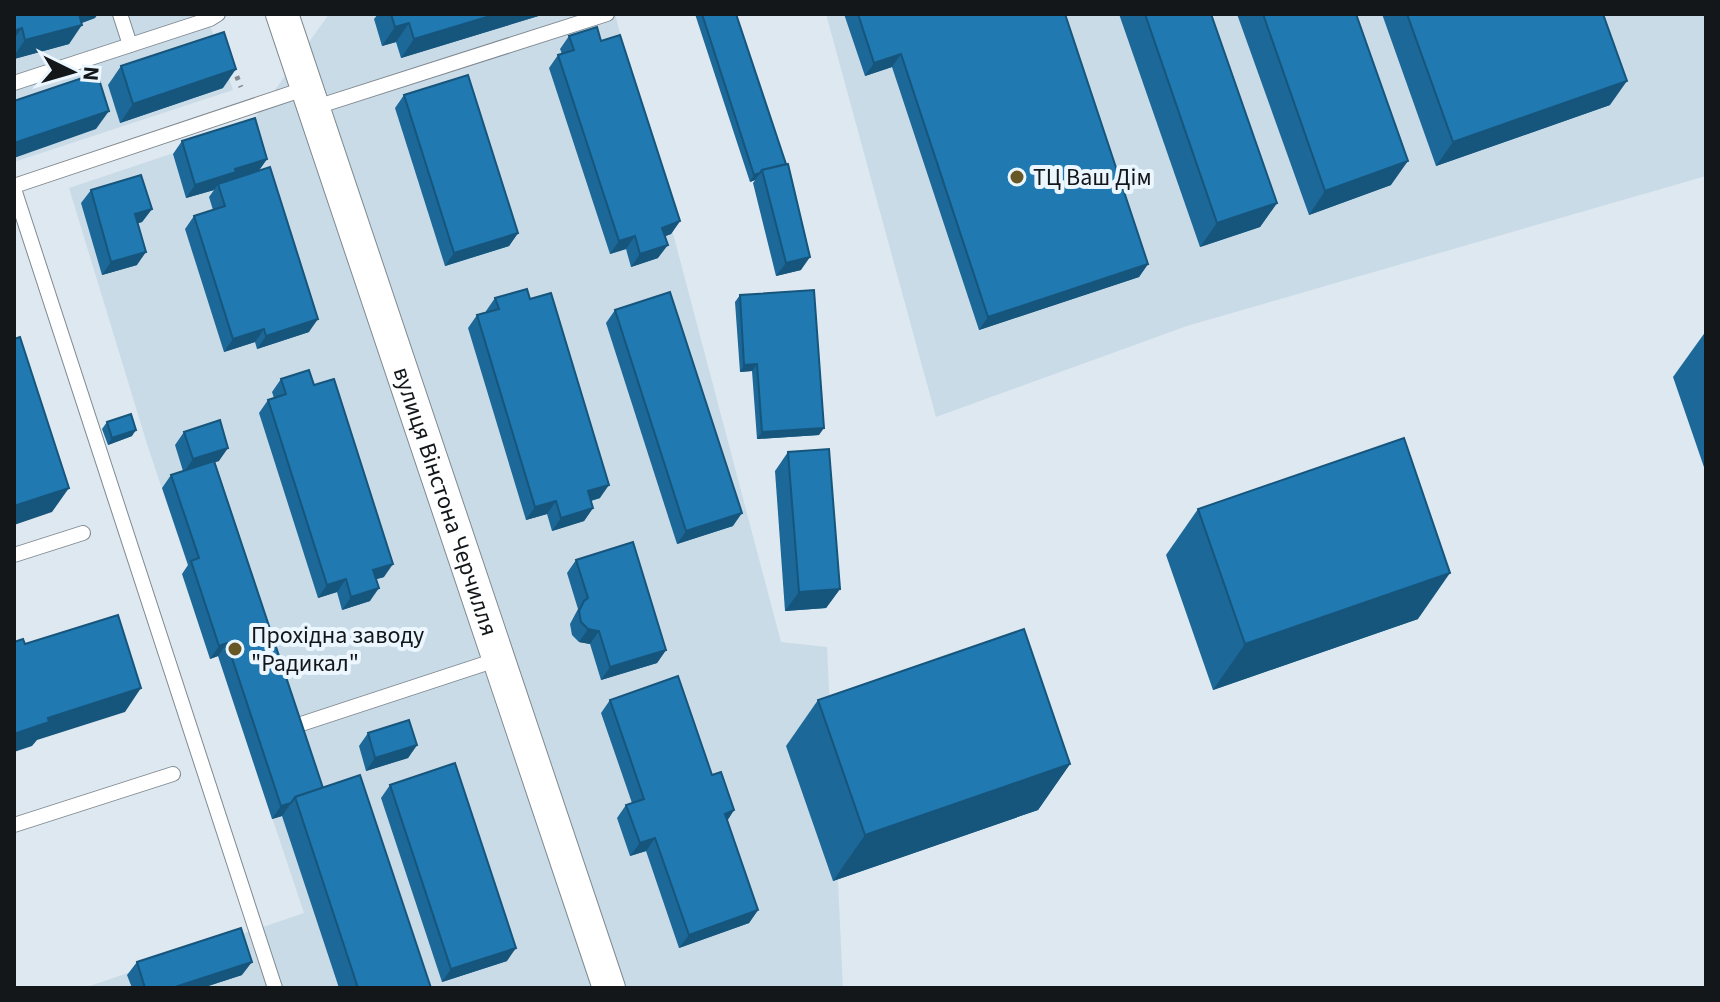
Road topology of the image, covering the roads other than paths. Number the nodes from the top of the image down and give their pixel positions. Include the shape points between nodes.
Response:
1 (120, 14) edge
2 (218, 14) edge
3 (282, 14) edge
4 (607, 14) edge
5 (130, 45) junction
6 (14, 83) edge
7 (310, 98) junction
8 (14, 187) edge
9 (83, 533) dead end
10 (14, 555) edge
11 (499, 659) junction
12 (289, 728) edge
13 (173, 774) dead end
14 (14, 825) edge
15 (275, 988) edge
16 (609, 988) edge

1 - 5 lane
2 - 5 lane
3 - 7 street, вулиця Вінстона Черчилля
4 - 7 lane
5 - 6 lane
7 - 8 lane
7 - 11 street, вулиця Вінстона Черчилля
8 - 15 lane
9 - 10 lane
11 - 12 lane
11 - 16 street, вулиця Вінстона Черчилля
13 - 14 lane

